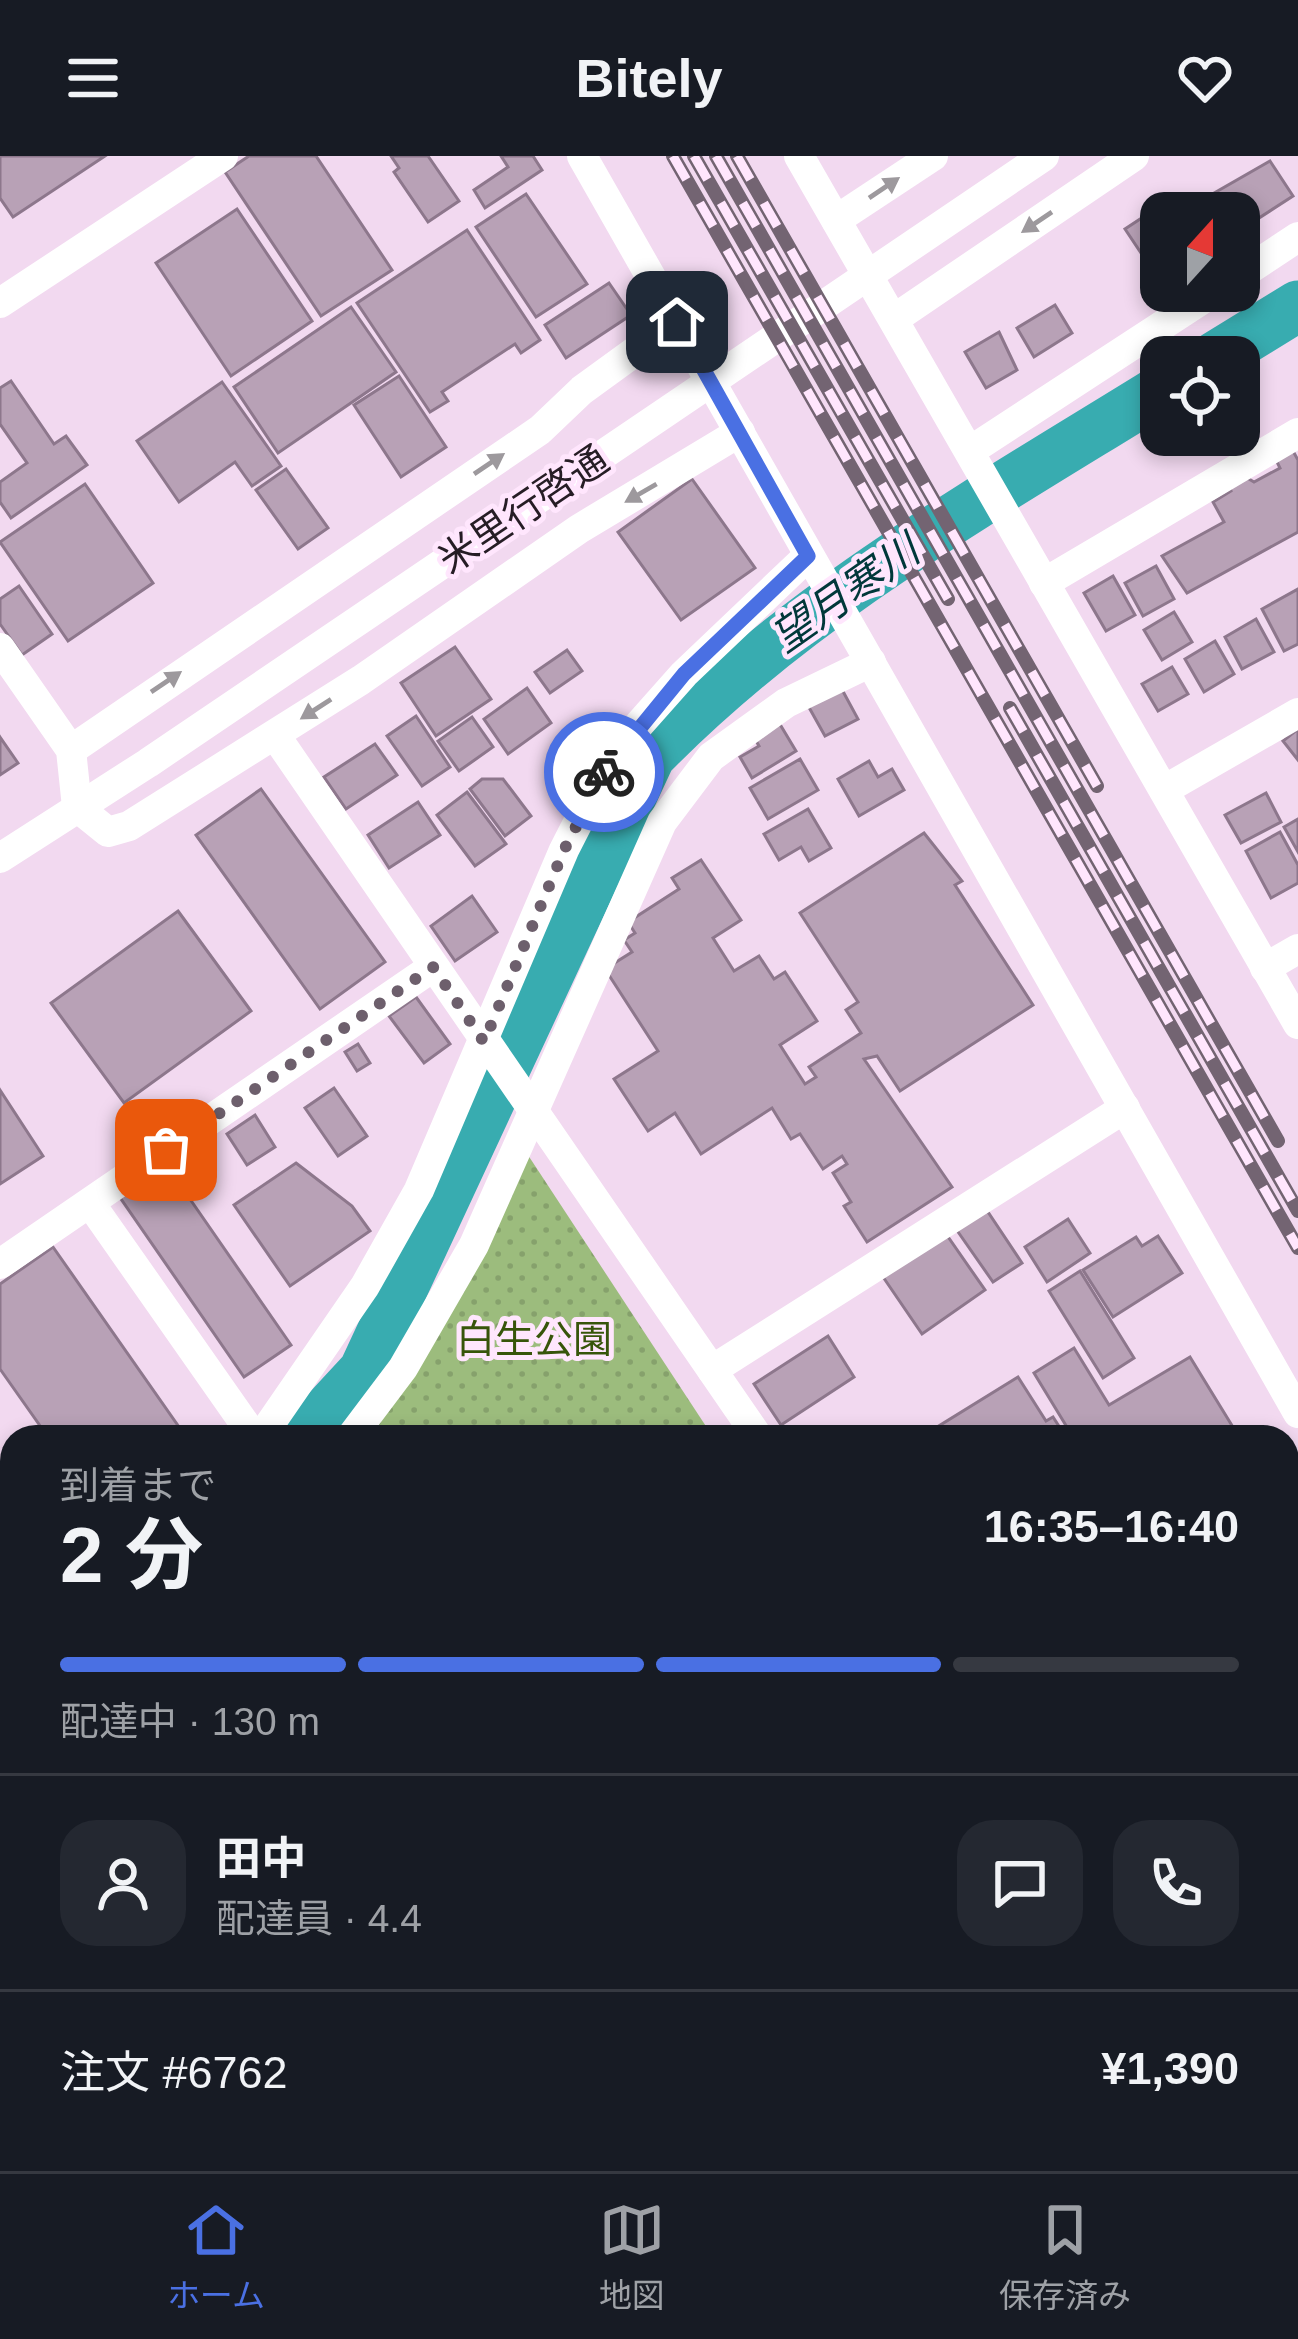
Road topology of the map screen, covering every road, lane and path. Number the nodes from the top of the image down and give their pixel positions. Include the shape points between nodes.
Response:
1 (223, 156) edge
2 (582, 156) edge
3 (799, 156) edge
4 (933, 156) edge
5 (1044, 156) edge
6 (1134, 156) edge
7 (836, 220) junction
8 (1298, 237) edge
9 (1260, 262) edge
10 (0, 303) edge
11 (1183, 312) edge
12 (893, 319) junction
13 (677, 322) junction
14 (740, 433) junction
15 (1298, 434) edge
16 (970, 451) junction
17 (808, 556) junction
18 (1044, 583) junction
19 (0, 648) edge
20 (866, 654) junction
21 (1298, 712) edge
22 (275, 735) junction
23 (70, 750) junction
24 (1163, 790) junction
25 (77, 807) junction
26 (0, 858) edge
27 (1298, 949) edge
28 (433, 967) junction
29 (1265, 968) junction
30 (1298, 1024) edge
31 (489, 1050) junction
32 (528, 1105) junction
33 (1125, 1108) junction
34 (90, 1203) junction
35 (0, 1264) edge
36 (712, 1370) junction
37 (1298, 1413) edge
38 (249, 1425) edge
39 (267, 1425) edge
40 (360, 1425) edge
41 (750, 1425) edge

1 - 10 street
2 - 13 street
3 - 7 street
7 -> 4 street
5 - 25 street, 米里行啓通
6 -> 12 street
7 - 12 street
8 - 9 street
11 - 16 street
12 - 16 street
13 - 14 street
23 -> 13 street via 540,430
14 - 17 street
14 -> 22 street via 579,529
15 - 18 street
16 - 18 street
17 - 20 street
17 - 31 street via 614,754 564,850
18 - 24 street
19 - 23 street
20 - 32 street via 711,757 662,822
20 - 33 street
21 - 24 street
22 - 25 street via 129,826 108,832
22 - 28 street
23 - 25 street
24 - 29 street
25 - 26 street, 米里行啓通
27 - 29 street
28 - 31 street
28 - 34 street
29 - 30 street
31 - 32 street
31 - 39 street via 365,1286
32 - 36 street
32 - 40 street via 474,1245
33 - 36 street
33 - 37 street
34 - 35 street
34 - 38 street
36 - 41 street

